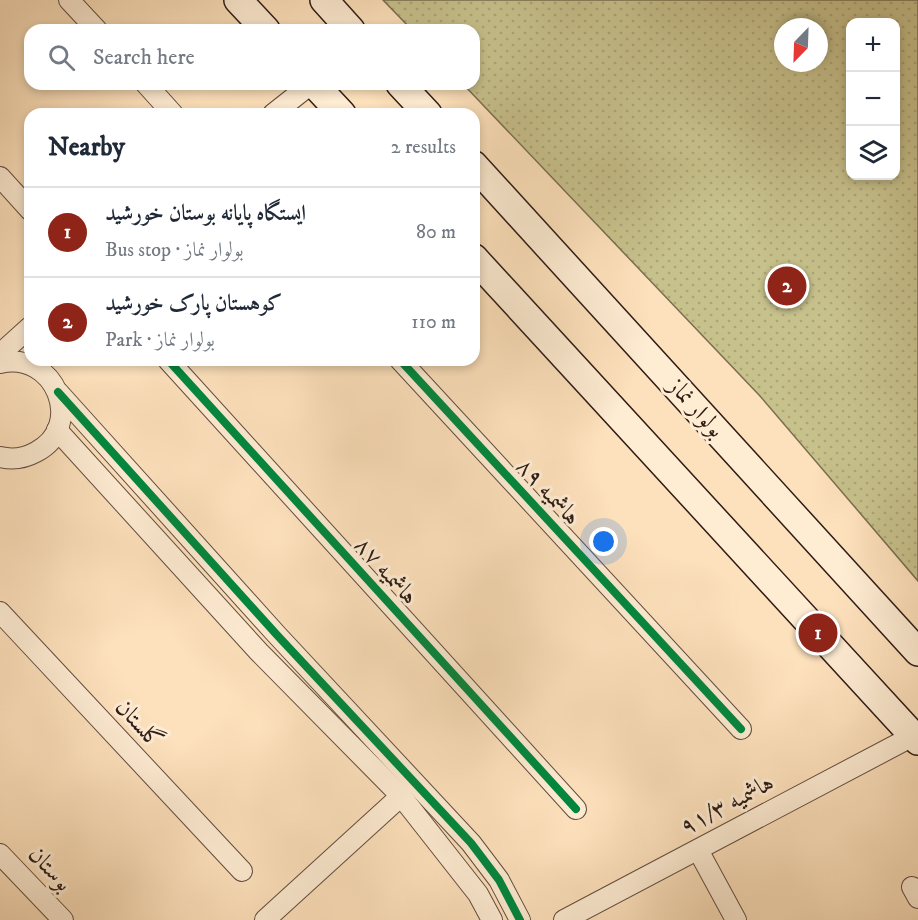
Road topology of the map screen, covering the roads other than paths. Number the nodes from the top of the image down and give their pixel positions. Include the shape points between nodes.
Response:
1 (69, 0) edge
2 (238, 0) edge
3 (324, 0) edge
4 (91, 24) edge
5 (260, 24) edge
6 (346, 24) edge
7 (151, 90) edge
8 (305, 90) edge
9 (319, 90) edge
10 (406, 90) edge
11 (168, 108) edge
12 (281, 108) edge
13 (336, 108) edge
14 (422, 108) edge
15 (480, 172) edge
16 (0, 177) edge
17 (24, 203) edge
18 (480, 265) edge
19 (24, 332) edge
20 (0, 354) edge
21 (0, 363) edge
22 (24, 363) edge
23 (34, 366) edge
24 (173, 366) edge
25 (406, 366) edge
26 (58, 392) junction
27 (57, 430) junction
28 (0, 457) edge
29 (0, 612) edge
30 (918, 652) edge
31 (741, 729) dead end
32 (916, 739) edge
33 (401, 796) junction
34 (576, 809) dead end
35 (698, 850) junction
36 (0, 854) edge
37 (242, 871) dead end
38 (63, 920) edge
39 (265, 920) edge
40 (492, 920) edge
41 (520, 920) edge
42 (564, 920) edge
43 (736, 920) edge

1 - 4 street
2 - 5 main road
3 - 6 main road
7 - 11 street
8 - 12 street
9 - 13 main road
10 - 14 main road
15 - 30 main road, بولوار نماز
16 - 17 street
18 - 32 main road
19 - 20 street
21 - 22 street
23 - 26 street via 43,371
24 - 34 street, هاشمیه ۸۷
25 - 31 street, هاشمیه ۸۹
26 - 27 street via 61,418
26 - 41 street via 471,843 499,880
27 - 28 street via 41,450 30,456
27 - 33 street via 259,652
29 - 37 street, گلستان
32 - 35 street, هاشمیه ۹۱/۳
33 - 39 street
33 - 40 street via 478,894
35 - 42 street, هاشمیه ۹۱/۳
35 - 43 street
36 - 38 street, بوستان

